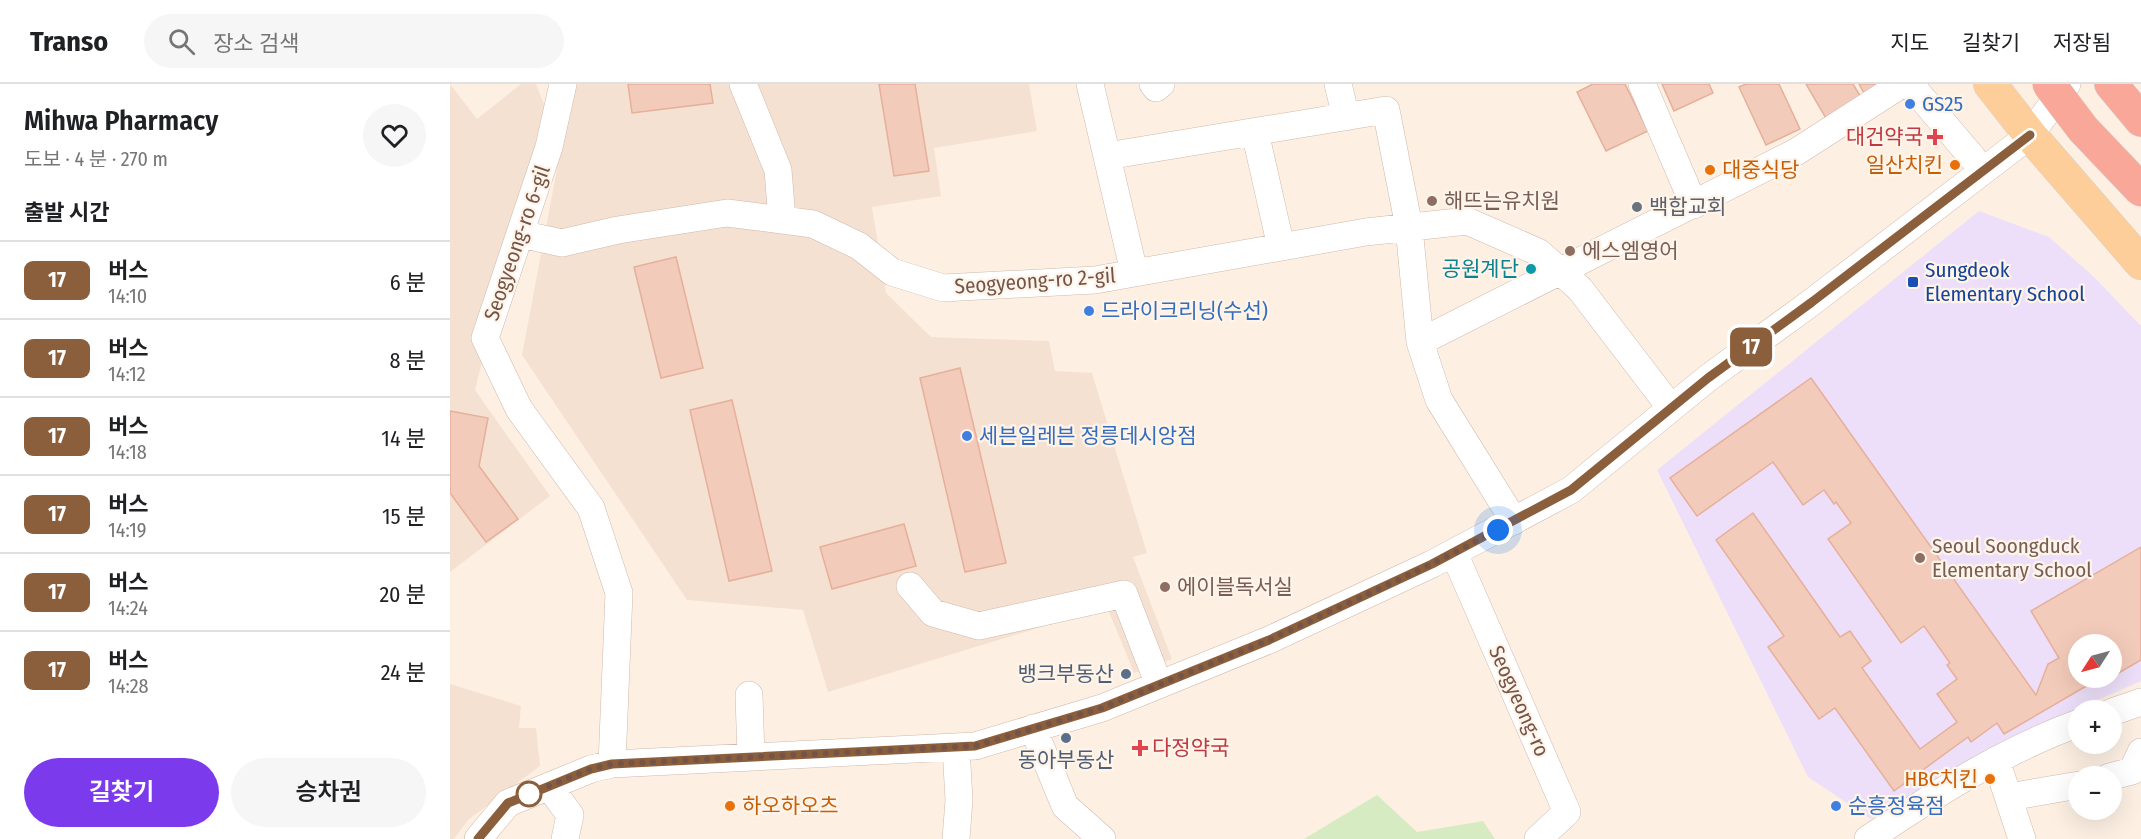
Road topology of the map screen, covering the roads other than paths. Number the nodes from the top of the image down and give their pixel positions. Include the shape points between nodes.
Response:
1 (563, 84) edge
2 (743, 84) edge
3 (1090, 84) edge
4 (1153, 84) edge
5 (1161, 84) edge
6 (1338, 84) edge
7 (1642, 84) edge
8 (1902, 84) edge
9 (1910, 84) edge
10 (1990, 84) edge
11 (2049, 84) edge
12 (2067, 84) edge
13 (2111, 84) edge
14 (1346, 117) junction
15 (2141, 120) edge
16 (1255, 132) junction
17 (2030, 135) junction
18 (1107, 156) junction
19 (1983, 170) junction
20 (2141, 190) edge
21 (1694, 205) junction
22 (782, 220) junction
23 (1409, 228) junction
24 (520, 234) junction
25 (1281, 247) junction
26 (2141, 263) edge
27 (1134, 272) junction
28 (1561, 272) junction
29 (1420, 342) junction
30 (1671, 408) junction
31 (1514, 521) junction
32 (1454, 553) junction
33 (910, 586) dead end
34 (1159, 685) junction
35 (749, 695) dead end
36 (2141, 702) edge
37 (2122, 709) edge
38 (1033, 728) junction
39 (2068, 728) edge
40 (956, 747) junction
41 (2141, 752) edge
42 (751, 757) junction
43 (1996, 760) junction
44 (612, 764) junction
45 (2122, 774) edge
46 (549, 786) junction
47 (2068, 787) edge
48 (2009, 797) junction
49 (1900, 830) edge
50 (478, 839) edge
51 (565, 839) edge
52 (956, 839) edge
53 (1102, 839) edge
54 (1538, 839) edge
55 (1868, 839) edge
56 (2022, 839) edge

1 - 24 street, Seogyeong-ro 6-gil via 549,147
2 - 22 street via 778,170
3 - 18 street
4 - 5 street via 1156,88
6 - 14 street
7 - 21 street
8 - 21 street via 1796,152
9 - 19 street
10 - 17 main road
11 - 20 highway, bridge via 2083,129
12 - 17 street
13 - 15 highway
14 - 16 street
14 - 23 street via 1386,110
16 - 18 street
16 - 25 street
17 - 19 street
17 - 26 main road
18 - 27 street
19 - 30 street
21 - 28 street
22 - 24 street, Seogyeong-ro 2-gil via 727,213 562,243
22 - 27 street, Seogyeong-ro 2-gil via 813,224 859,246 892,272 943,288 1095,280
23 - 25 street, Seogyeong-ro 2-gil
23 - 28 street, Seogyeong-ro 2-gil via 1467,221 1538,252
23 - 29 street
24 - 44 street, Seogyeong-ro 6-gil via 485,338 519,409 591,508 619,593
25 - 27 street, Seogyeong-ro 2-gil
28 - 29 street
28 - 30 street, Seogyeong-ro 2-gil via 1580,289
29 - 31 street via 1439,400
30 - 31 street via 1571,490
31 - 32 street
32 - 34 street via 1269,640
32 - 54 street, Seogyeong-ro via 1568,812
33 - 34 street via 933,613 979,626 1124,594
34 - 38 street via 1102,708
35 - 42 street
36 - 37 street
38 - 40 street via 975,746
38 - 53 street via 1065,806
39 - 43 street
40 - 42 street
40 - 52 street
41 - 45 street via 2132,771
42 - 44 street
43 - 48 street
43 - 49 street
44 - 46 street
46 - 50 street via 508,803
46 - 51 street via 570,815
47 - 48 street
48 - 56 street
49 - 55 street

